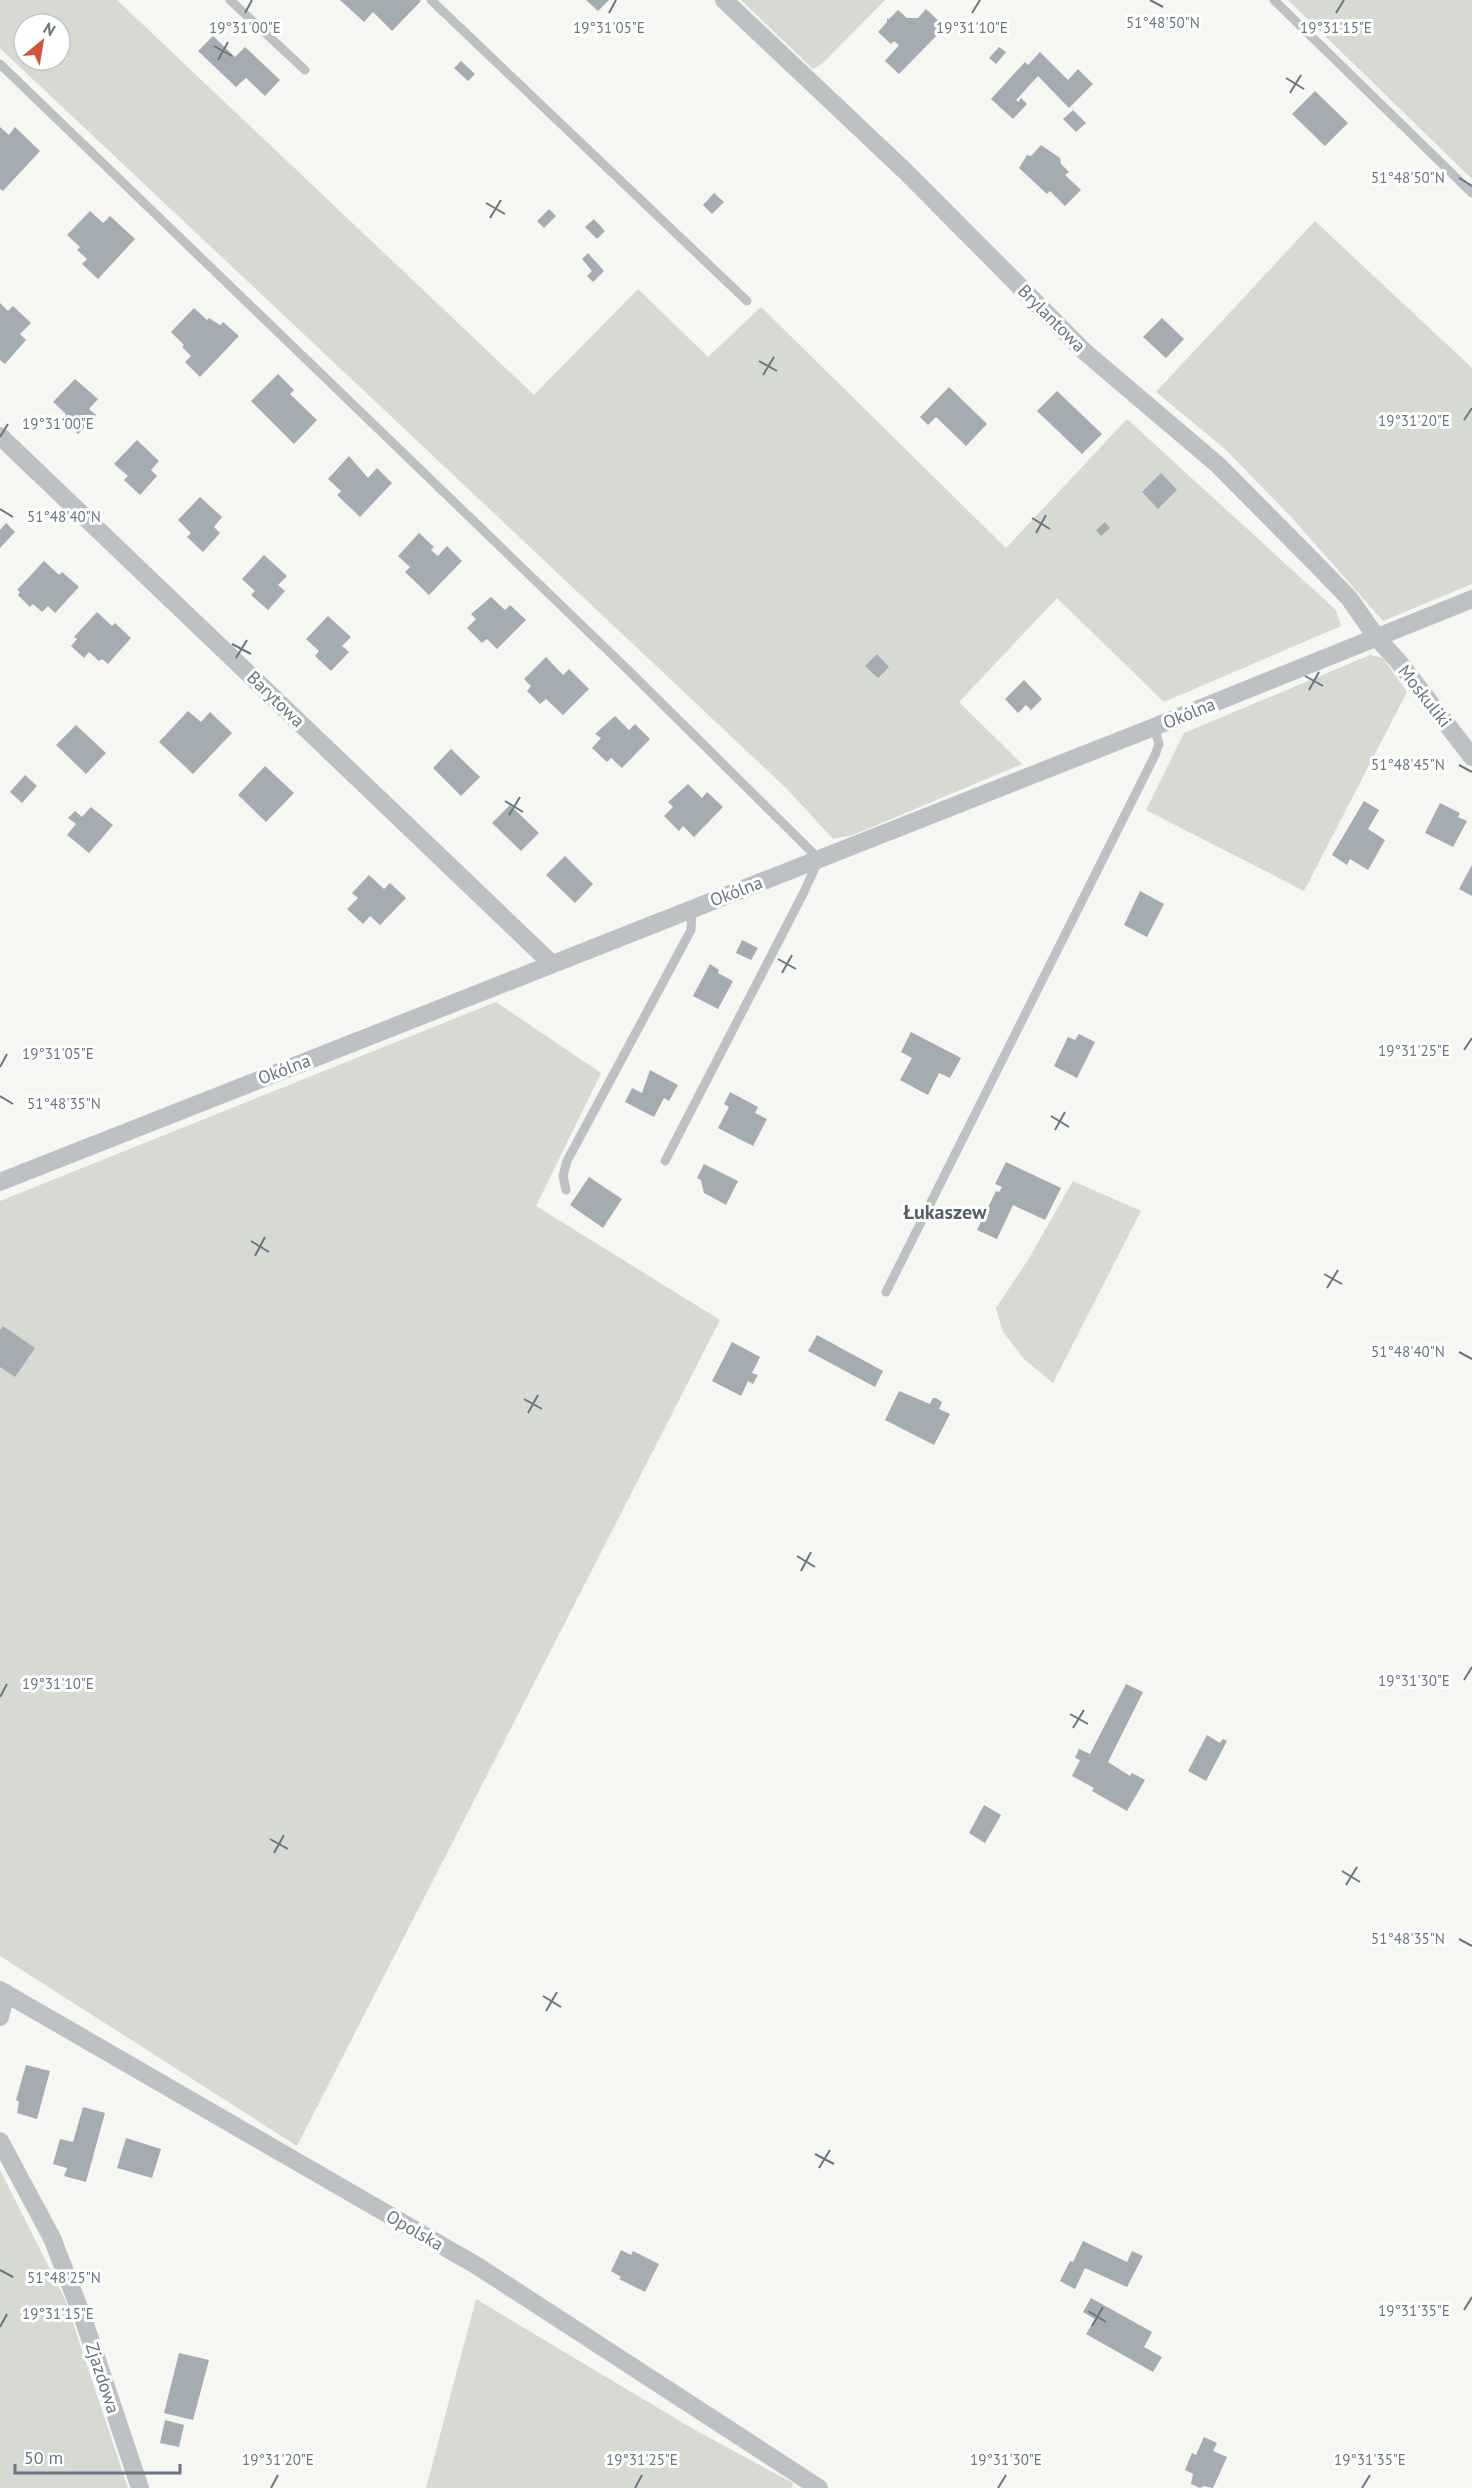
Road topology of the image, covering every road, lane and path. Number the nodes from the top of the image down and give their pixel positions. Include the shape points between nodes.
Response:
1 (230, 0) edge
2 (431, 0) edge
3 (724, 0) edge
4 (1274, 0) edge
5 (0, 64) edge
6 (305, 70) dead end
7 (1472, 193) edge
8 (747, 301) dead end
9 (0, 436) edge
10 (1472, 599) edge
11 (1377, 638) junction
12 (1154, 727) junction
13 (1472, 757) edge
14 (819, 859) junction
15 (692, 908) junction
16 (552, 964) junction
17 (665, 1161) dead end
18 (0, 1182) edge
19 (566, 1190) dead end
20 (886, 1292) dead end
21 (3, 1991) edge
22 (0, 2017) edge
23 (0, 2140) edge
24 (140, 2488) edge
25 (819, 2488) edge

1 - 6 lane
2 - 8 lane
3 - 11 street, Brylantowa via 906,172 1085,352 1218,465 1349,598
4 - 7 lane
5 - 14 lane
9 - 16 street, Barytowa
10 - 11 street, Okólna
11 - 12 street, Okólna
11 - 13 street, Moskuliki
12 - 14 street, Okólna
12 - 20 lane via 1158,744 1155,755
14 - 15 street, Okólna
14 - 17 lane
15 - 16 street, Okólna
15 - 19 lane via 691,930 567,1161 563,1176
16 - 18 street, Okólna
21 - 22 street
21 - 25 street, Opolska via 478,2267
23 - 24 street, Zjazdowa via 52,2238

